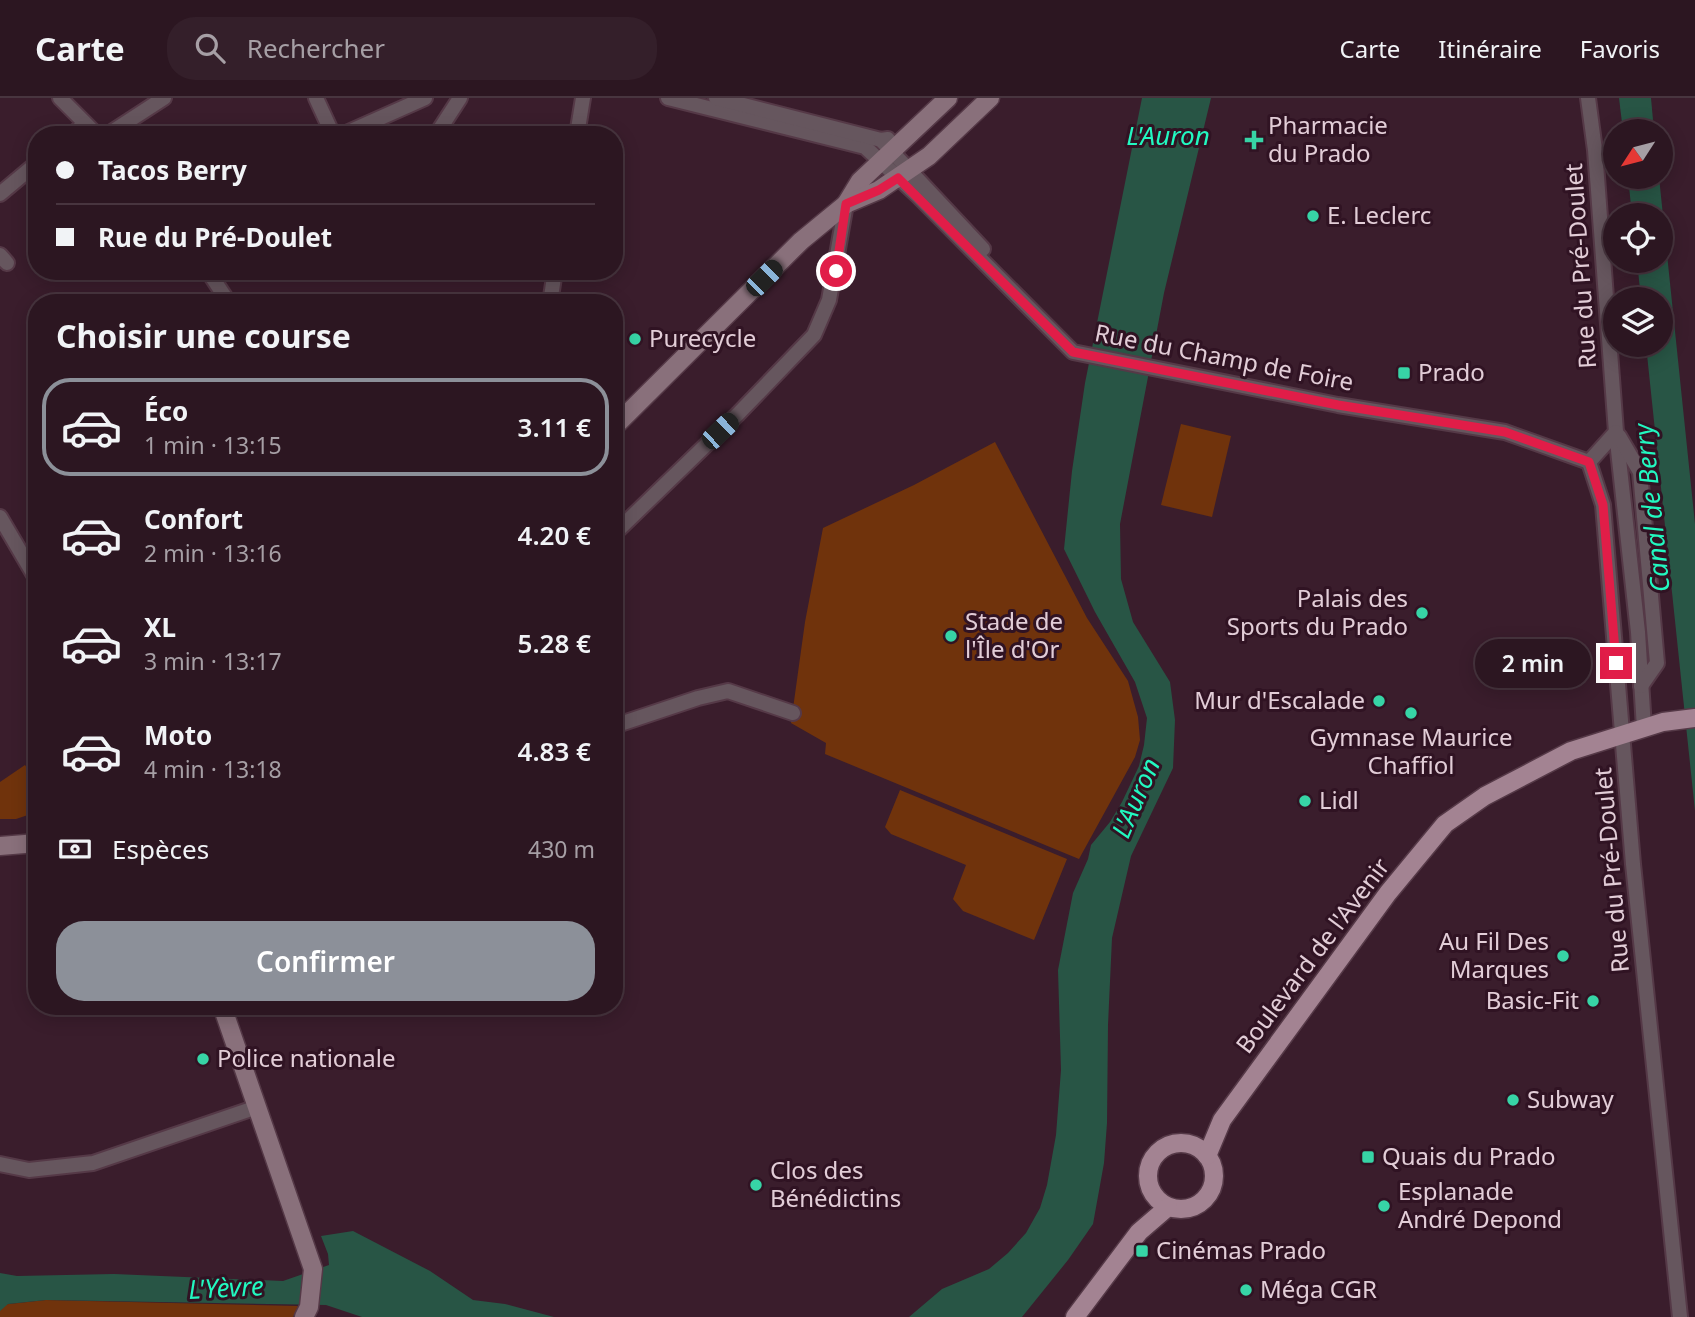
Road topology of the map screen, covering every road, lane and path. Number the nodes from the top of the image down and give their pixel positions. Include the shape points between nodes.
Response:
1 (60, 98) edge
2 (164, 98) edge
3 (316, 98) edge
4 (425, 98) edge
5 (460, 98) edge
6 (583, 98) edge
7 (668, 98) edge
8 (716, 98) edge
9 (948, 98) edge
10 (990, 98) edge
11 (1588, 98) edge
12 (85, 124) joint
13 (82, 126) edge
14 (121, 126) edge
15 (329, 126) edge
16 (367, 126) edge
17 (442, 126) edge
18 (578, 126) edge
19 (887, 148) junction
20 (28, 171) edge
21 (904, 174) junction
22 (0, 194) edge
23 (846, 204) junction
24 (1162, 367) junction
25 (1205, 372) dead end
26 (623, 418) edge
27 (1616, 432) junction
28 (1589, 462) junction
29 (0, 517) edge
30 (623, 525) edge
31 (28, 565) edge
32 (793, 713) dead end
33 (1695, 718) edge
34 (623, 723) edge
35 (1644, 728) junction
36 (1623, 735) junction
37 (28, 836) edge
38 (28, 843) edge
39 (6, 846) edge
40 (225, 1015) edge
41 (257, 1107) junction
42 (1222, 1120) junction
43 (1190, 1144) junction
44 (1207, 1156) junction
45 (0, 1164) edge
46 (1152, 1193) junction
47 (1168, 1207) junction
48 (1139, 1232) junction
49 (307, 1312) edge
50 (1075, 1317) edge
51 (1680, 1317) edge

1 - 12 street
2 - 14 street
3 - 15 street
4 - 16 street
5 - 17 street
6 - 18 street
7 - 19 street, Rue du Champ de Foire via 865,147
8 - 19 street
9 - 19 main road
10 - 21 main road
11 - 27 street, Rue du Pré-Doulet
12 - 13 street
19 - 21 street, Rue du Champ de Foire
19 - 23 main road
20 - 22 street
21 - 23 main road
21 - 24 street, Rue du Champ de Foire via 1074,350
23 - 26 main road via 802,241
23 - 30 street via 829,300 814,335
24 - 25 street, Rue du Champ de Foire
24 - 28 street, Rue du Champ de Foire via 1338,405 1505,432
27 - 28 street
27 - 35 street, Rue du Pré-Doulet via 1640,472 1657,663 1642,686
28 - 36 street, Rue du Pré-Doulet via 1603,505
29 - 31 street
32 - 34 street via 728,691
33 - 35 main road, Boulevard de l'Avenir
35 - 36 main road, Boulevard de l'Avenir
36 - 42 main road, Boulevard de l'Avenir via 1571,751 1532,770 1445,824 1388,893
36 - 51 street, Rue du Pré-Doulet
37 - 39 main road
38 - 39 main road
40 - 41 main road
41 - 45 street via 93,1163 29,1170
41 - 49 main road via 313,1269
42 - 43 main road, Boulevard de l'Avenir
42 - 44 main road, Boulevard de l'Avenir
43 - 44 main road
43 - 46 main road via 1171,1145 1156,1154 1148,1172
44 - 47 main road via 1214,1177 1206,1199 1189,1209
46 - 47 main road
46 - 48 main road
47 - 48 main road
48 - 50 main road

